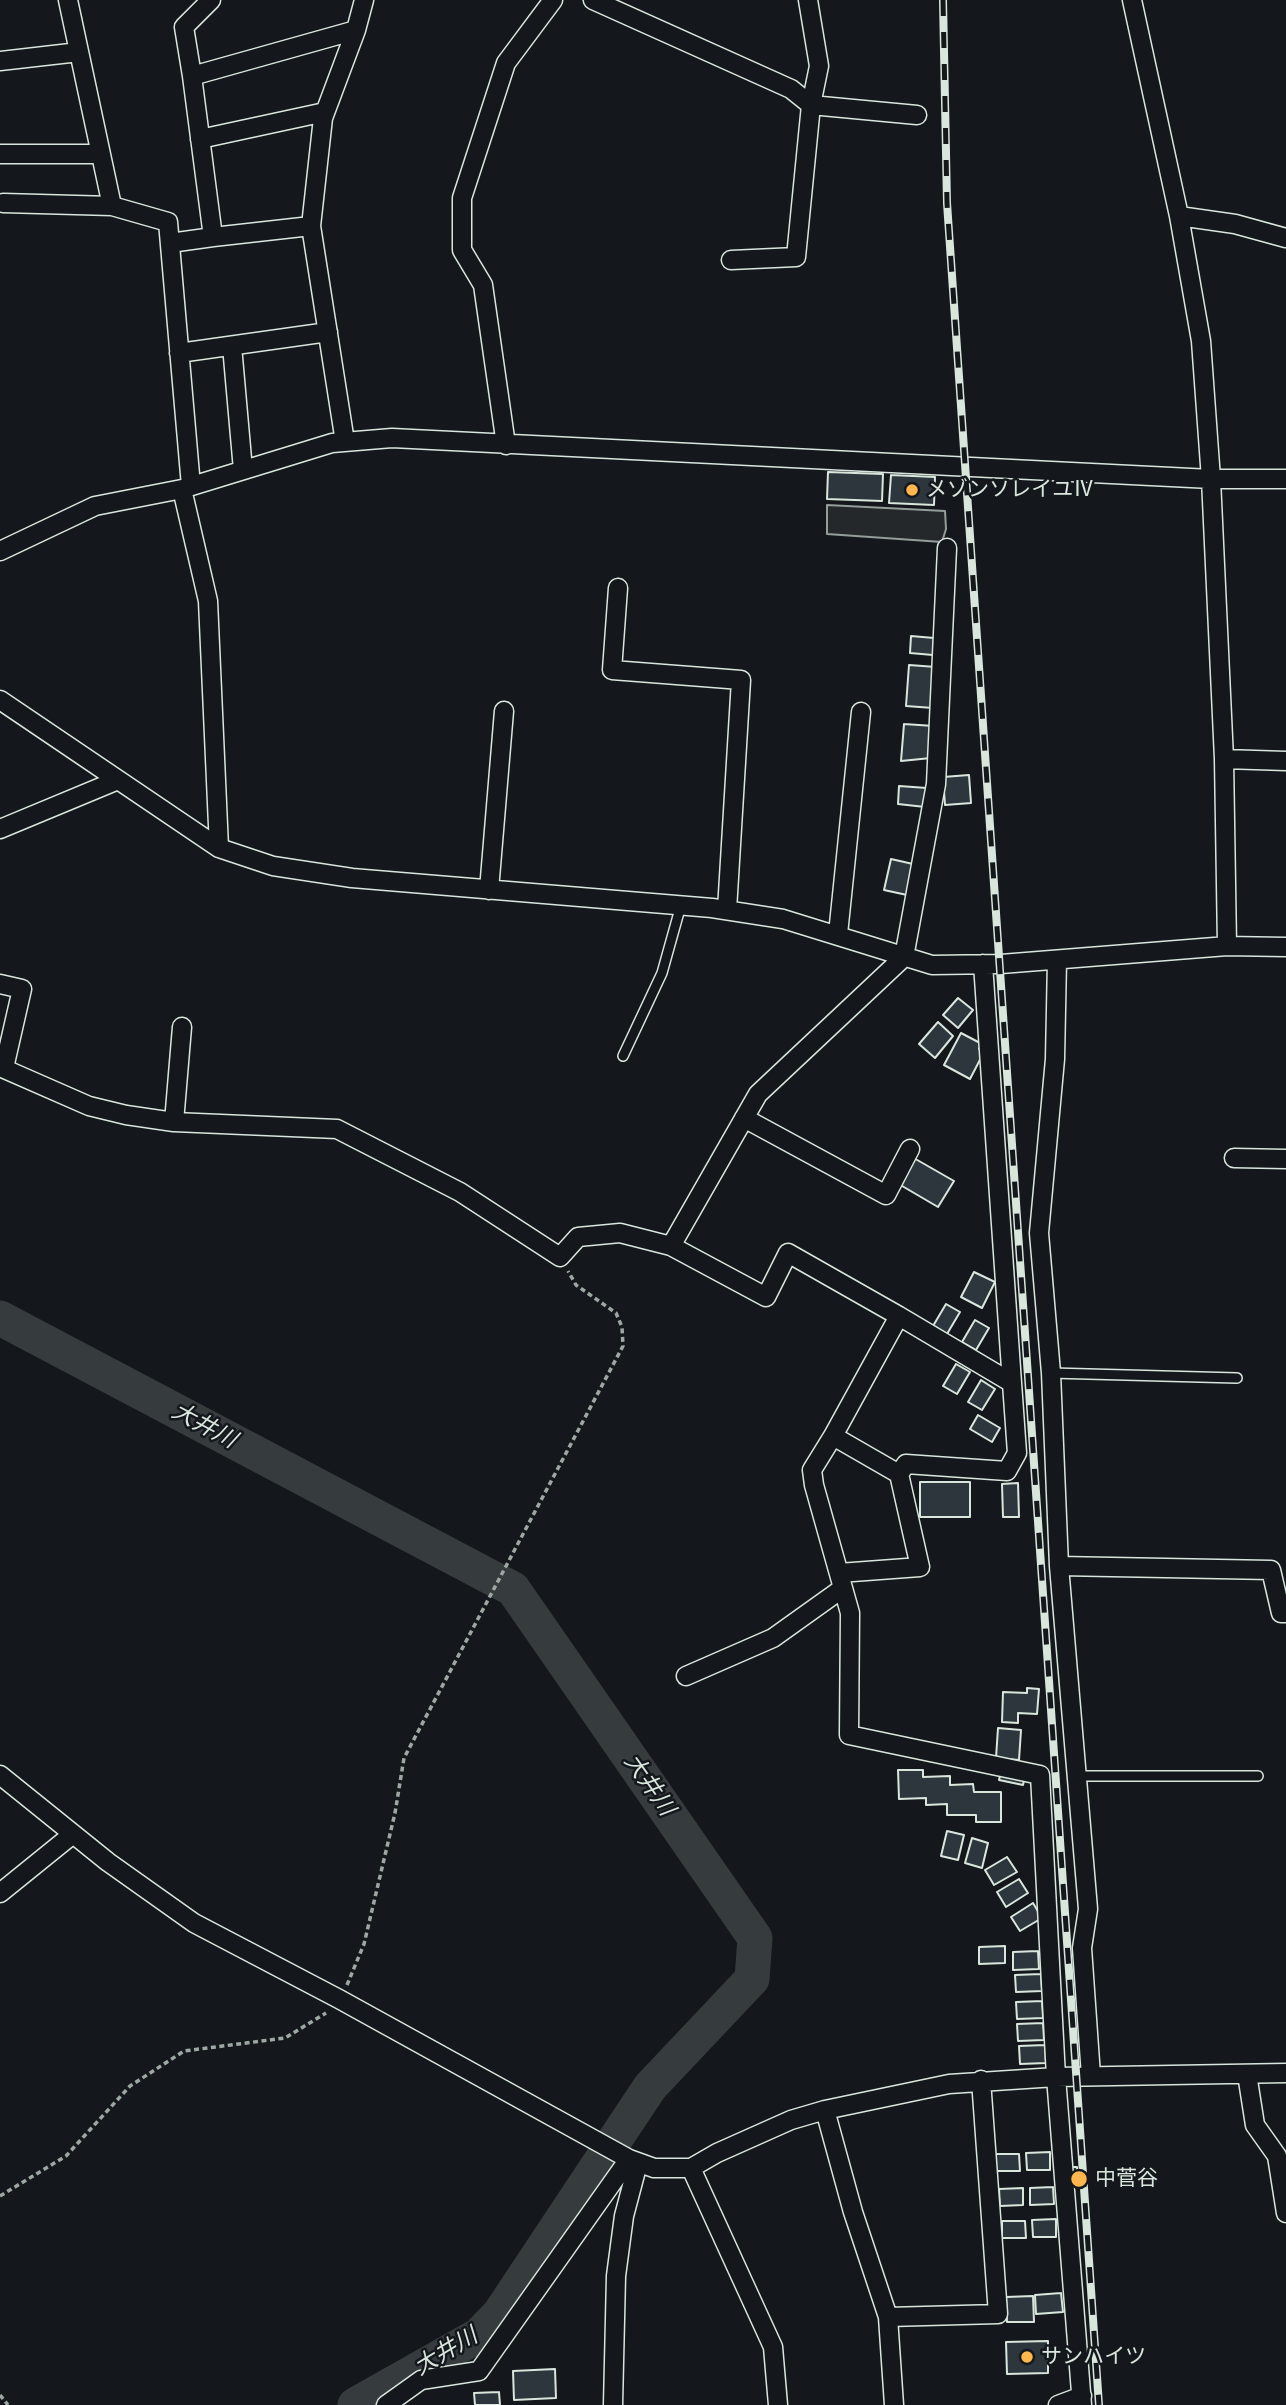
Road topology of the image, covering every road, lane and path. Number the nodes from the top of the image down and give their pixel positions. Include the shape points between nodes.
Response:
1 (68, 0) edge
2 (211, 0) edge
3 (364, 0) edge
4 (553, 0) edge
5 (593, 0) edge
6 (808, 0) edge
7 (1132, 0) edge
8 (356, 30) junction
9 (79, 52) junction
10 (0, 61) edge
11 (192, 76) junction
12 (811, 105) junction
13 (325, 112) junction
14 (917, 115) dead end
15 (200, 139) junction
16 (0, 154) edge
17 (100, 154) junction
18 (3, 203) dead end
19 (112, 206) junction
20 (1179, 216) junction
21 (312, 226) junction
22 (213, 237) junction
23 (1286, 238) edge
24 (170, 243) junction
25 (731, 260) dead end
26 (328, 332) junction
27 (232, 346) junction
28 (179, 354) junction
29 (345, 442) junction
30 (506, 444) junction
31 (243, 470) junction
32 (1211, 479) junction
33 (1286, 479) edge
34 (187, 488) junction
35 (947, 548) dead end
36 (0, 551) edge
37 (618, 588) dead end
38 (0, 700) edge
39 (503, 711) dead end
40 (861, 712) dead end
41 (1224, 759) junction
42 (1286, 761) edge
43 (118, 780) junction
44 (0, 829) edge
45 (219, 848) junction
46 (489, 890) junction
47 (681, 905) junction
48 (727, 910) junction
49 (838, 934) junction
50 (1227, 946) junction
51 (1286, 947) edge
52 (904, 957) junction
53 (1057, 960) junction
54 (983, 964) junction
55 (0, 984) edge
56 (182, 1027) dead end
57 (622, 1056) dead end
58 (2, 1068) edge
59 (744, 1118) junction
60 (174, 1122) junction
61 (910, 1149) dead end
62 (1234, 1158) dead end
63 (1286, 1158) edge
64 (671, 1246) junction
65 (560, 1257) junction
66 (899, 1316) junction
67 (1051, 1373) junction
68 (1237, 1378) dead end
69 (1012, 1383) junction
70 (833, 1436) junction
71 (899, 1474) junction
72 (1059, 1566) junction
73 (841, 1581) junction
74 (1286, 1613) edge
75 (686, 1676) dead end
76 (0, 1776) edge
77 (1079, 1776) junction
78 (1258, 1776) dead end
79 (73, 1834) junction
80 (0, 1892) edge
81 (339, 1999) junction
82 (1286, 2073) edge
83 (1247, 2074) junction
84 (1056, 2077) junction
85 (1091, 2077) junction
86 (981, 2080) junction
87 (825, 2110) junction
88 (631, 2160) junction
89 (691, 2168) junction
90 (0, 2196) edge
91 (1286, 2213) edge
92 (888, 2317) junction
93 (0, 2395) edge
94 (1082, 2401) edge
95 (8, 2405) edge
96 (386, 2405) edge
97 (613, 2405) edge
98 (778, 2405) edge
99 (894, 2405) edge
100 (1058, 2405) edge

1 - 9 street
2 - 11 street via 184,27
3 - 8 street
4 - 30 street via 506,63 461,198 461,250 483,285
5 - 12 street via 790,89
6 - 12 street via 819,66
7 - 20 street
8 - 11 street
8 - 13 street
9 - 10 street
9 - 17 street
11 - 15 street
12 - 14 street
12 - 25 street via 796,257
13 - 15 street
13 - 21 street
15 - 22 street
16 - 17 street
17 - 19 street
18 - 19 street
19 - 24 street via 168,222
20 - 23 street via 1236,224
20 - 32 street via 1201,341
21 - 22 street
21 - 26 street
22 - 24 street
24 - 28 street
26 - 27 street
26 - 29 street
27 - 28 street
27 - 31 street
28 - 34 street
29 - 30 street via 392,438
29 - 31 street
30 - 32 street
31 - 34 street
32 - 33 street
32 - 41 street
34 - 36 street via 95,506
34 - 45 street via 208,600
35 - 52 street via 936,784
37 - 48 street via 612,670 741,680
38 - 43 street
39 - 46 street
40 - 49 street
41 - 42 street
41 - 50 street
43 - 44 street
43 - 45 street
45 - 46 street via 286,868
46 - 47 street
47 - 48 street
47 - 57 lane via 662,973
48 - 49 street
49 - 52 street
50 - 51 street
50 - 53 street
52 - 54 street via 932,965
52 - 59 street via 758,1094
53 - 54 street
53 - 67 street via 1055,1059 1040,1233
54 - 69 street
55 - 58 street via 22,989
56 - 60 street
58 - 60 street via 89,1106
59 - 61 street via 886,1195
59 - 64 street
60 - 65 street via 337,1129 460,1192
62 - 63 street
64 - 65 street via 620,1233 578,1237
64 - 66 street via 766,1297 788,1253
65 - 81 path via 576,1284 616,1313 623,1346 404,1758 365,1944
66 - 69 street
66 - 70 street
67 - 68 lane
67 - 72 street
69 - 71 street via 1017,1454 1007,1471 906,1464
70 - 71 street
70 - 73 street via 813,1470
71 - 73 street via 920,1567
72 - 74 street via 1271,1570 1281,1613
72 - 77 street
73 - 75 street via 773,1638
73 - 84 street via 849,1613 849,1735 1040,1775
76 - 79 street
77 - 78 lane
77 - 85 street via 1088,1909 1082,1948
79 - 80 street
79 - 81 street via 194,1923
81 - 88 street
81 - 90 path via 327,2013 285,2038 184,2051 130,2086 66,2156
82 - 83 street
83 - 85 street
83 - 91 street via 1255,2125 1277,2156
84 - 85 street
84 - 86 street
84 - 94 street
86 - 87 street
86 - 92 street via 998,2314
87 - 89 street via 791,2120
87 - 92 street
88 - 89 street via 668,2170
88 - 96 street via 479,2371 421,2380
88 - 97 street via 616,2276
89 - 98 street via 773,2347
92 - 99 street
93 - 95 path
94 - 100 street

